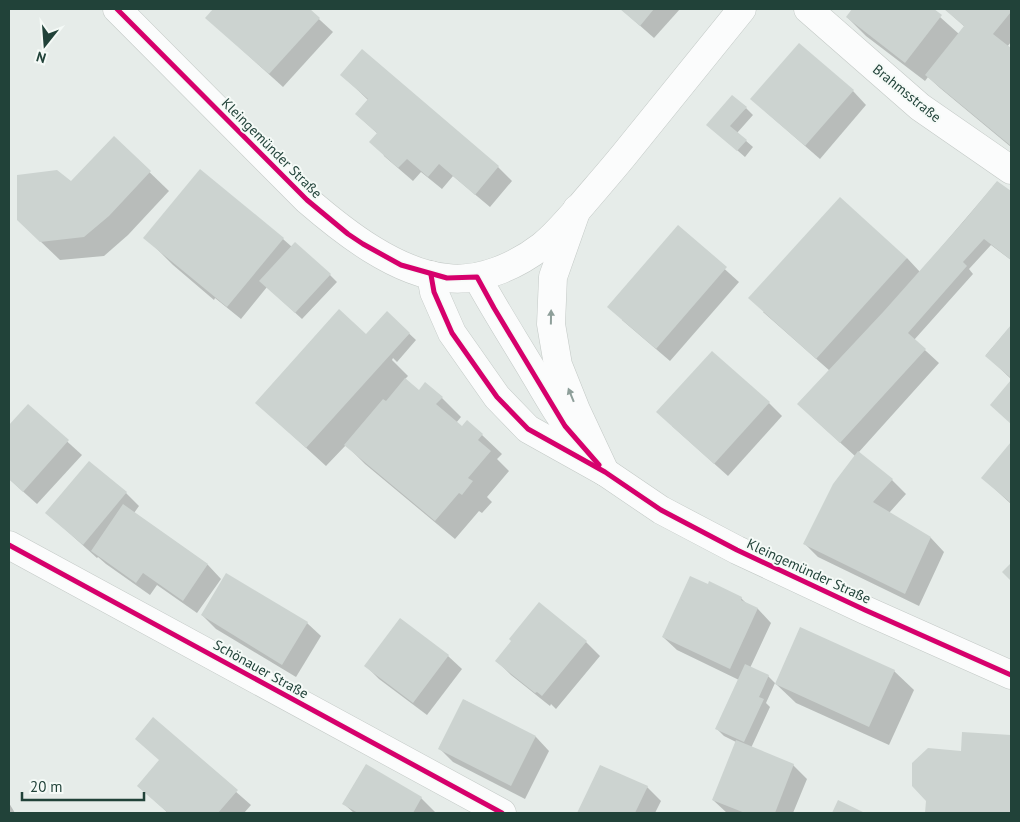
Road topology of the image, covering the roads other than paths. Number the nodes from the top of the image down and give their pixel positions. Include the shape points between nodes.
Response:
1 (117, 9) edge
2 (742, 9) edge
3 (808, 9) edge
4 (1011, 170) edge
5 (577, 210) junction
6 (431, 275) junction
7 (477, 277) junction
8 (605, 472) junction
9 (9, 545) edge
10 (1011, 675) edge
11 (502, 813) edge

1 - 6 street, Kleingemünder Straße via 332,222 401,265
2 - 5 street
3 - 4 street, Brahmsstraße via 920,107
5 - 7 street via 540,247 506,267
8 -> 5 street via 558,365 551,324 553,277
6 - 7 street, Kleingemünder Straße
6 - 8 street, Kleingemünder Straße via 434,292 452,333 497,397 528,429
7 - 8 street, Kleingemünder Straße via 565,426
8 - 10 street, Kleingemünder Straße via 661,510 737,550
9 - 11 street, Schönauer Straße

